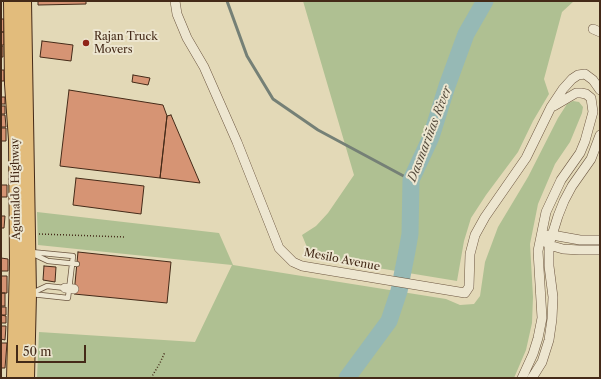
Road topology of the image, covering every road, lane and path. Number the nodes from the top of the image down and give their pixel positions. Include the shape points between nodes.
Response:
1 (11, 1) edge
2 (24, 1) edge
3 (175, 1) edge
4 (600, 90) edge
5 (551, 108) junction
6 (600, 135) edge
7 (28, 235) junction
8 (552, 235) junction
9 (541, 236) junction
10 (125, 237) dead end
11 (600, 240) edge
12 (549, 245) junction
13 (600, 250) edge
14 (28, 251) junction
15 (77, 264) dead end
16 (69, 288) junction
17 (22, 294) junction
18 (165, 352) dead end
19 (14, 378) edge
20 (27, 378) edge
21 (151, 378) edge
22 (522, 378) edge
23 (532, 378) edge

1 - 17 main road, Aguinaldo Highway via 17,264
2 - 7 main road, Aguinaldo Highway
3 - 5 street, Mesilo Avenue via 177,14 187,38 204,67 237,142 279,248 293,262 309,267 465,293 469,287 470,254 475,235 526,158
4 - 5 street, Mesilo Avenue via 589,76 578,75 563,89
5 - 9 street via 572,95 581,93 591,98 593,112 580,153 562,180 546,212
6 - 8 street via 591,159 564,201
7 - 10 path
7 - 14 main road, Aguinaldo Highway
8 - 9 street
8 - 11 street via 580,240
8 - 12 street
9 - 12 street
9 - 22 street via 538,266 542,318 533,354
12 - 13 street via 563,249
12 - 23 street via 552,319 542,362
14 - 15 lane via 48,261
14 - 16 lane via 73,256
14 - 17 main road, Aguinaldo Highway
16 - 17 lane via 47,286
16 - 17 lane via 68,298
17 - 19 main road, Aguinaldo Highway
17 - 20 main road, Aguinaldo Highway
18 - 21 path

